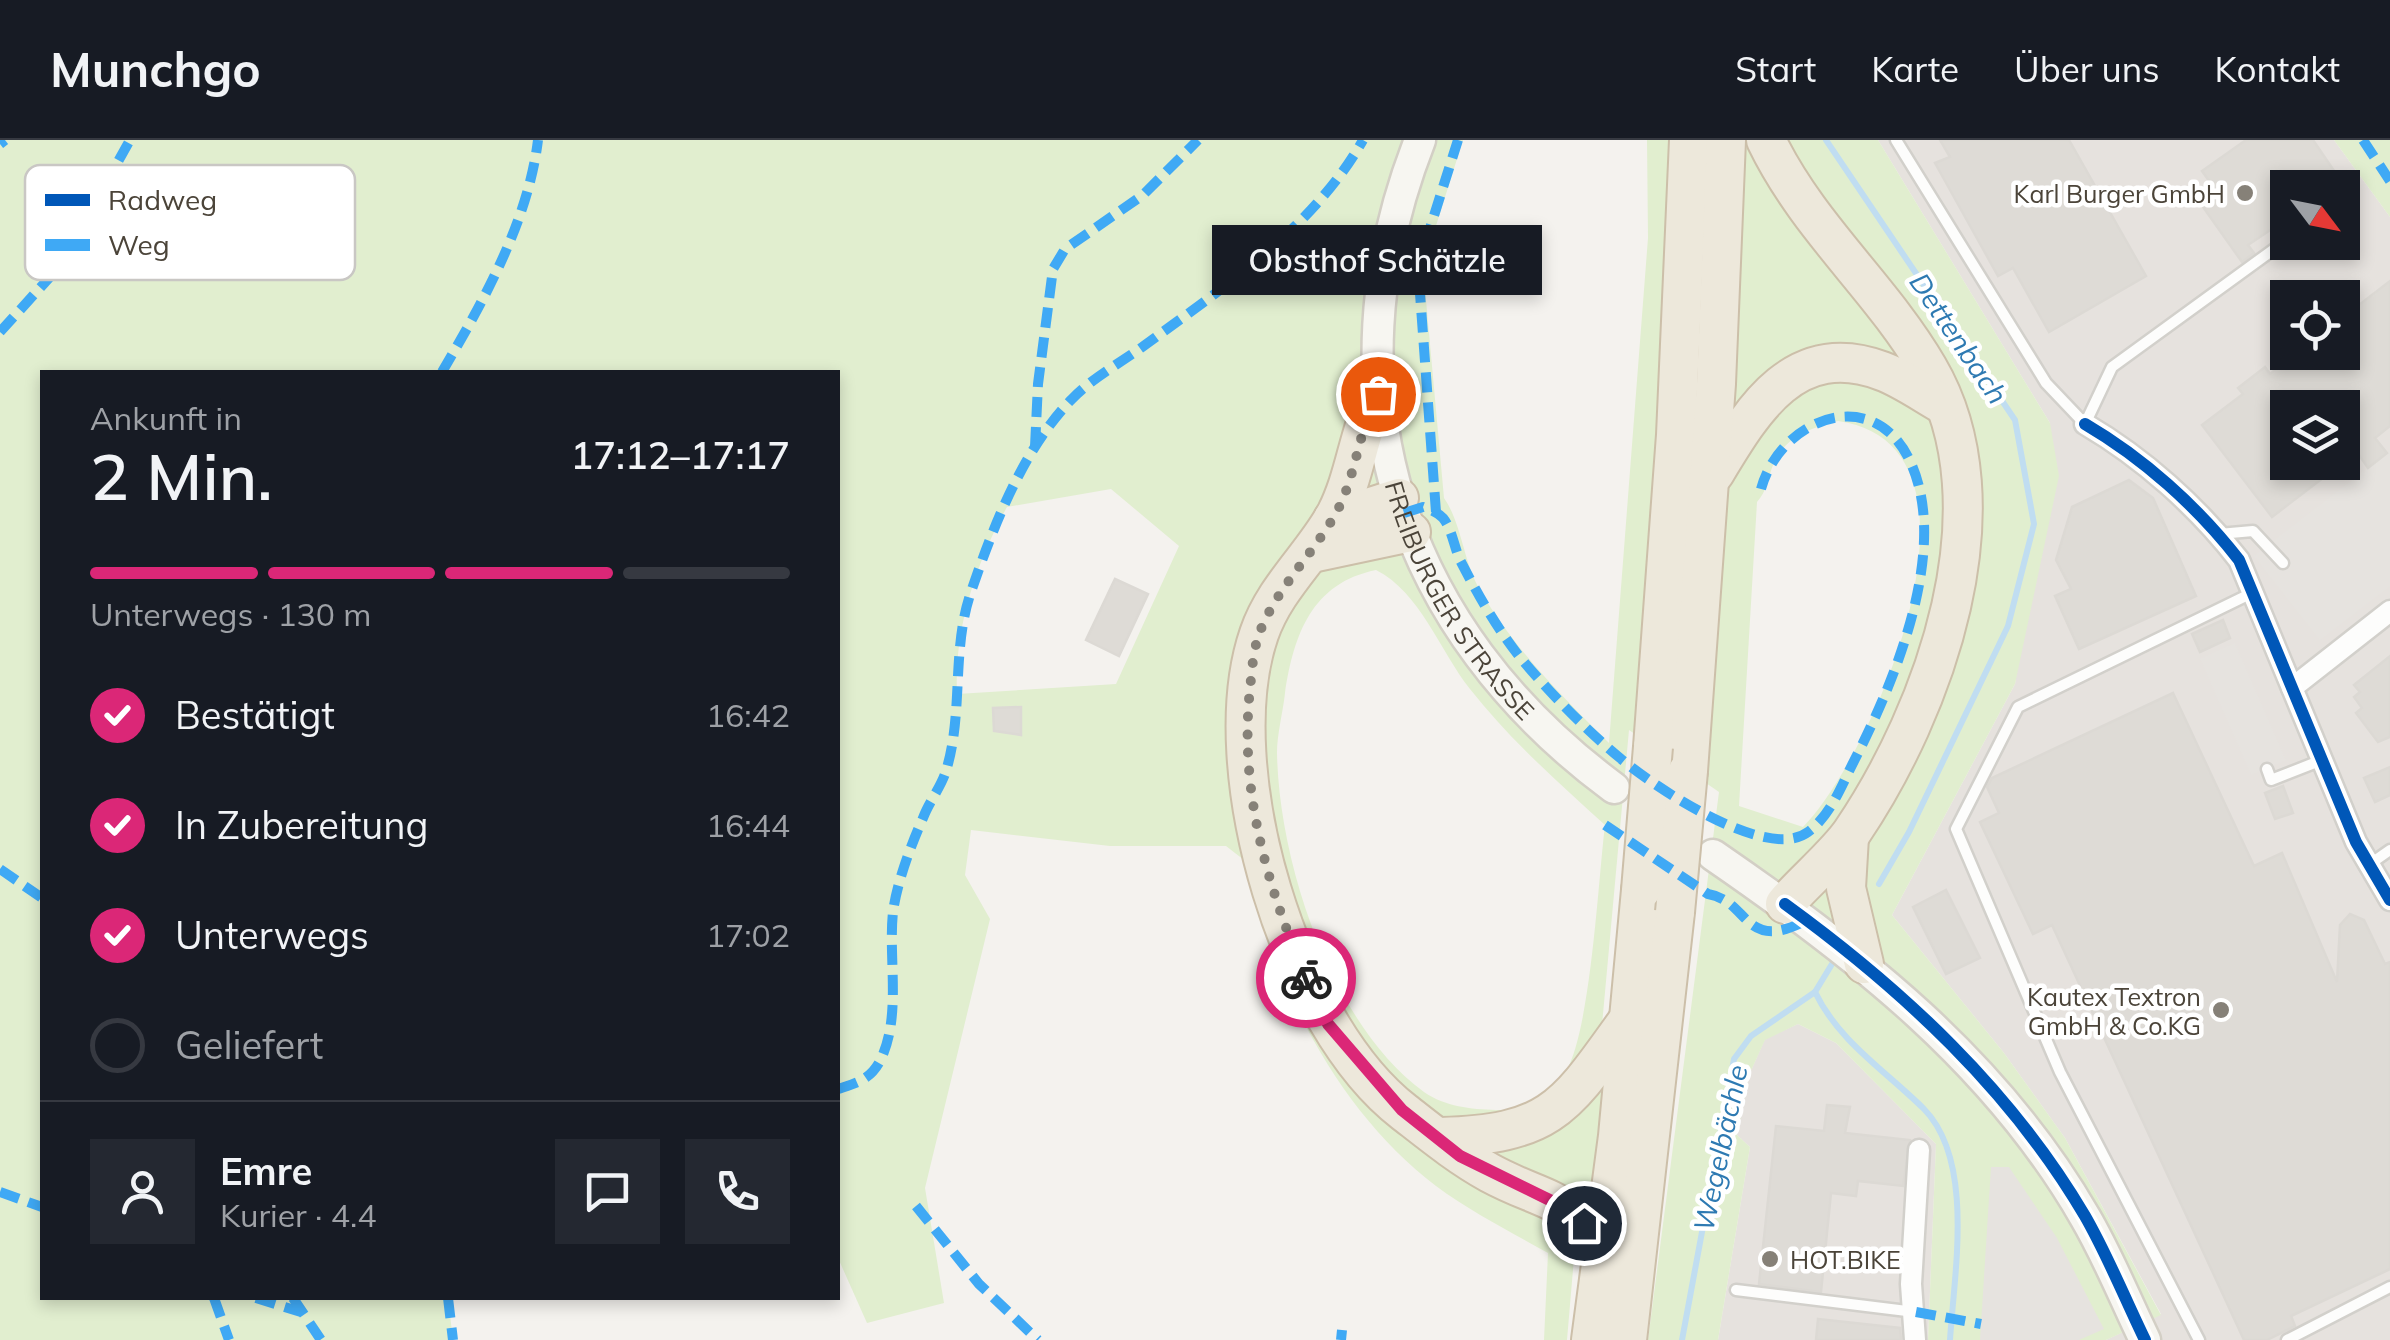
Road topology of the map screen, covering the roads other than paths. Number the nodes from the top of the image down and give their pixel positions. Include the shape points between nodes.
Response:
1 (1420, 140) edge
2 (1689, 140) edge
3 (1726, 140) edge
4 (1766, 140) edge
5 (1896, 140) edge
6 (2270, 252) edge
7 (1378, 394) junction
8 (1944, 405) junction
9 (2085, 424) junction
10 (1710, 480) junction
11 (1405, 515) junction
12 (1333, 519) junction
13 (2219, 534) junction
14 (1312, 553) junction
15 (2283, 564) dead end
16 (2252, 592) junction
17 (2390, 611) edge
18 (2292, 688) junction
19 (2322, 760) junction
20 (2266, 769) dead end
21 (1614, 788) dead end
22 (2390, 850) edge
23 (1848, 851) junction
24 (1713, 855) dead end
25 (2369, 864) junction
26 (2390, 900) edge
27 (1796, 912) junction
28 (1864, 964) junction
29 (1628, 1021) junction
30 (1441, 1137) junction
31 (1919, 1150) dead end
32 (1602, 1262) junction
33 (2390, 1287) edge
34 (1736, 1290) dead end
35 (1916, 1312) junction
36 (1591, 1340) edge
37 (1626, 1340) edge
38 (1915, 1340) edge
39 (2145, 1340) edge
40 (2200, 1340) edge
41 (2287, 1340) edge

1 - 7 main road, FREIBURGER STRASSE via 1381,272
2 - 29 highway, bridge via 1676,435
3 - 10 highway
4 - 8 highway via 1830,243 1909,337
5 - 9 lane via 2046,383
6 - 9 lane via 2112,367
7 - 11 main road, FREIBURGER STRASSE
7 - 12 highway via 1363,422 1352,482
8 - 10 highway via 1860,365 1803,372 1752,409
8 - 23 highway via 1962,499 1954,594 1913,713
9 - 13 street via 2128,448
10 - 37 highway, bridge via 1675,912
11 - 12 highway
11 - 14 highway
11 - 21 main road, FREIBURGER STRASSE via 1443,600 1498,684 1545,733
12 - 14 highway
13 - 15 lane via 2253,530
13 - 16 street
14 - 30 highway via 1276,597 1253,663 1248,772 1266,867 1328,1024 1402,1110
16 - 18 street
16 - 40 lane via 2018,707 1956,829 2060,1072
17 - 18 street
18 - 19 street
19 - 20 lane via 2271,780
19 - 25 street
22 - 25 lane
23 - 27 highway
23 - 28 highway via 1846,888
24 - 27 main road
25 - 26 street
27 - 28 main road
28 - 39 main road via 1953,1046 2038,1148 2084,1215
29 - 30 highway via 1577,1090 1540,1121 1494,1134
29 - 32 highway
30 - 32 highway via 1460,1156 1574,1212
31 - 35 street via 1911,1284
32 - 36 highway
33 - 41 lane
34 - 35 lane
35 - 38 street

